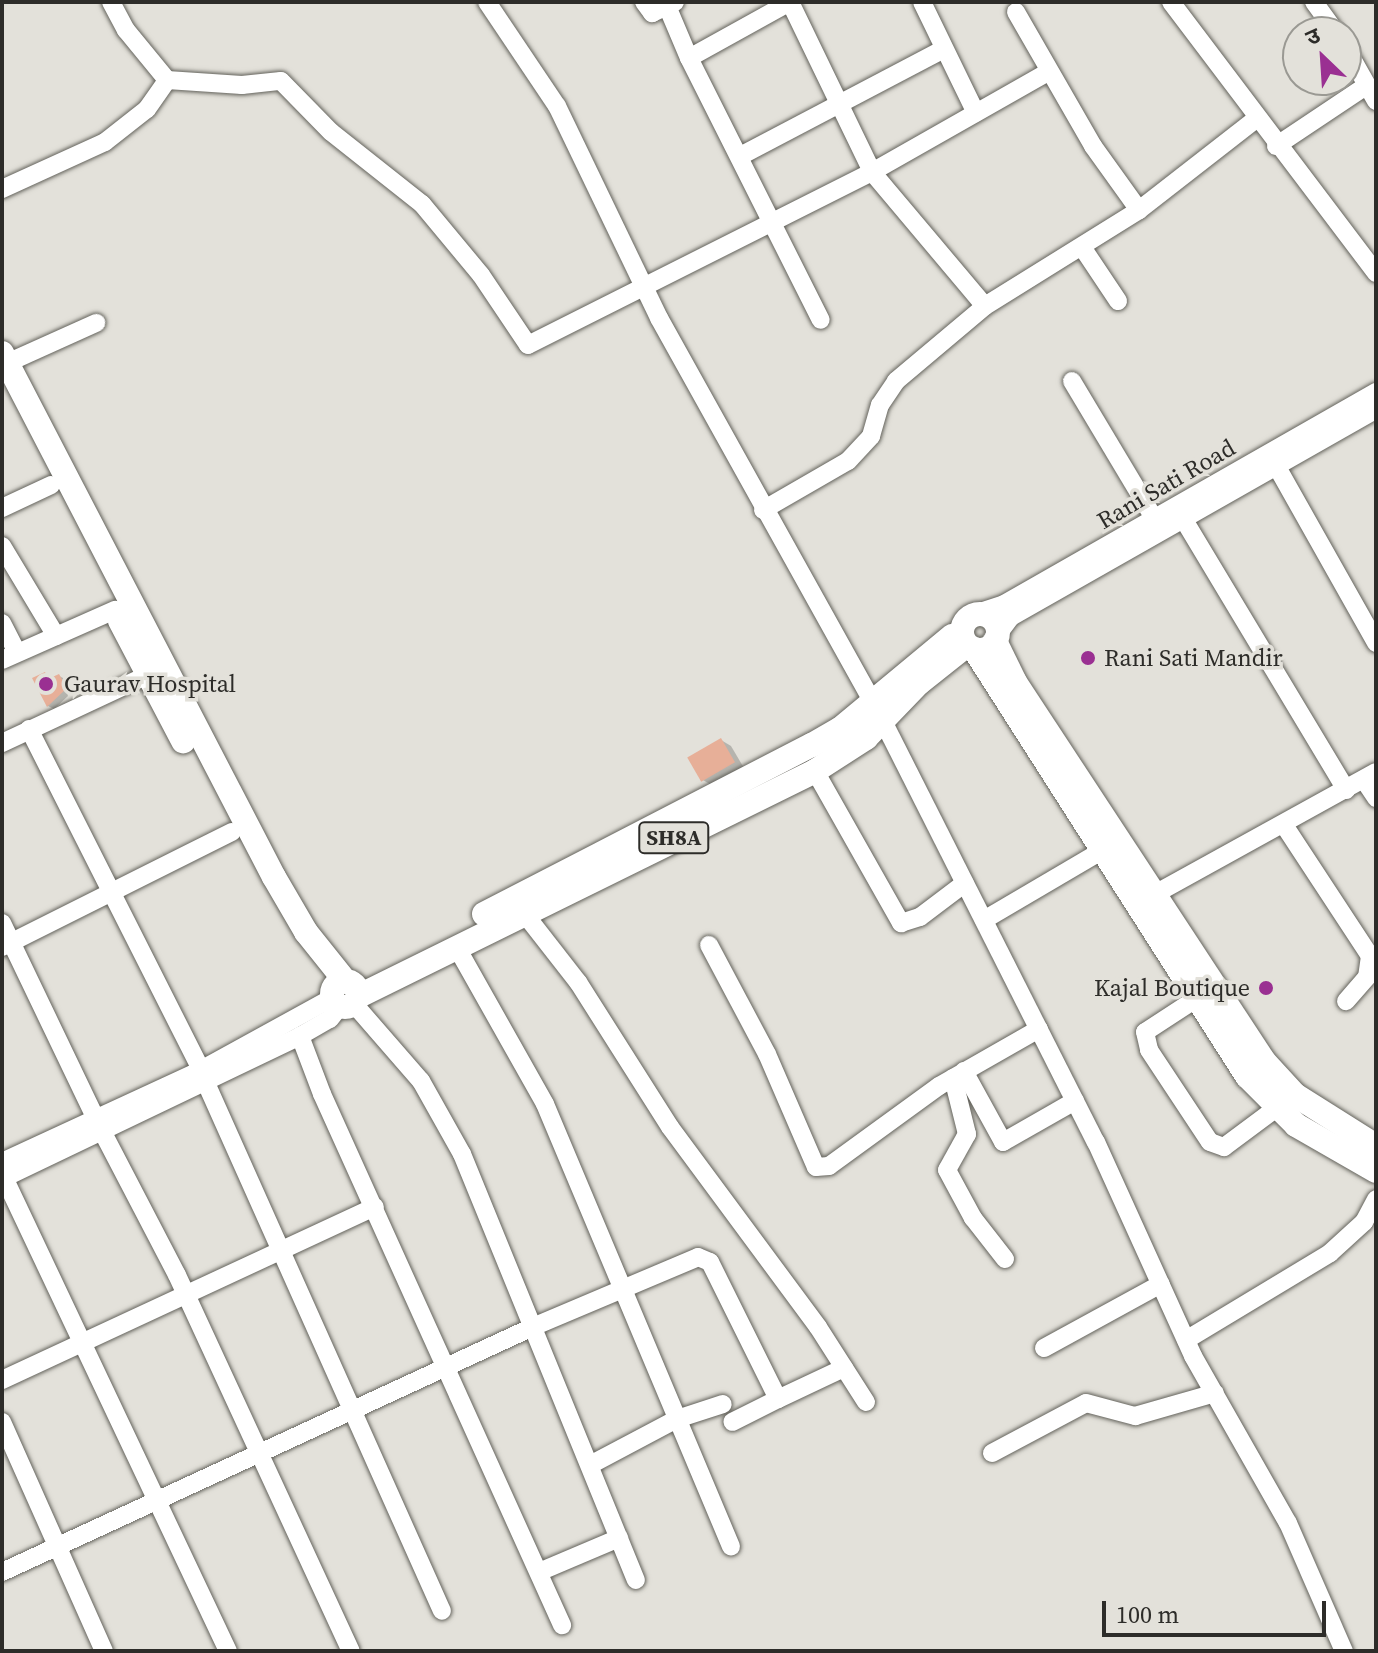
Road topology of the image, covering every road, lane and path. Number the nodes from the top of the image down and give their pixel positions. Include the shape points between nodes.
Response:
1 (111, 2) edge
2 (644, 2) edge
3 (790, 2) edge
4 (922, 2) edge
5 (673, 3) edge
6 (493, 4) edge
7 (1182, 5) edge
8 (1016, 12) dead end
9 (942, 50) junction
10 (689, 58) junction
11 (1048, 72) junction
12 (167, 80) junction
13 (1371, 94) edge
14 (842, 100) junction
15 (976, 113) junction
16 (1256, 119) junction
17 (1276, 146) junction
18 (742, 155) junction
19 (872, 172) junction
20 (2, 189) edge
21 (1139, 210) junction
22 (769, 224) junction
23 (1082, 247) junction
24 (1376, 273) edge
25 (645, 288) junction
26 (1118, 301) dead end
27 (985, 306) junction
28 (821, 320) dead end
29 (96, 323) dead end
30 (4, 358) edge
31 (1072, 381) dead end
32 (2, 390) edge
33 (1376, 392) edge
34 (1367, 410) edge
35 (1376, 433) edge
36 (1277, 467) junction
37 (51, 485) junction
38 (2, 508) edge
39 (763, 510) junction
40 (1154, 518) junction
41 (1184, 520) junction
42 (2, 546) edge
43 (115, 610) junction
44 (2, 623) edge
45 (979, 635) junction
46 (56, 636) junction
47 (1376, 643) edge
48 (10, 656) edge
49 (148, 675) junction
50 (877, 713) junction
51 (29, 729) junction
52 (2, 743) edge
53 (815, 771) junction
54 (1370, 776) edge
55 (1346, 790) junction
56 (1376, 798) edge
57 (1284, 825) junction
58 (232, 832) junction
59 (1101, 851) junction
60 (965, 883) junction
61 (110, 892) junction
62 (1155, 894) junction
63 (524, 913) junction
64 (984, 920) junction
65 (2, 923) edge
66 (7, 945) edge
67 (709, 945) dead end
68 (456, 946) junction
69 (1205, 993) junction
70 (345, 994) junction
71 (1346, 1001) dead end
72 (1039, 1029) junction
73 (300, 1036) junction
74 (958, 1074) junction
75 (203, 1076) junction
76 (1075, 1101) junction
77 (1285, 1102) junction
78 (98, 1124) junction
79 (1376, 1146) edge
80 (1376, 1171) edge
81 (3, 1173) edge
82 (1376, 1199) edge
83 (375, 1207) junction
84 (284, 1253) junction
85 (1005, 1259) dead end
86 (1161, 1284) junction
87 (623, 1289) junction
88 (185, 1293) junction
89 (535, 1326) junction
90 (1186, 1340) junction
91 (83, 1342) junction
92 (1044, 1348) dead end
93 (448, 1367) junction
94 (844, 1368) junction
95 (2, 1380) edge
96 (1215, 1393) junction
97 (778, 1399) junction
98 (866, 1402) dead end
99 (723, 1404) dead end
100 (355, 1409) junction
101 (677, 1419) junction
102 (2, 1422) edge
103 (732, 1422) dead end
104 (992, 1453) dead end
105 (260, 1455) junction
106 (590, 1465) junction
107 (157, 1499) junction
108 (619, 1538) junction
109 (57, 1545) junction
110 (731, 1546) dead end
111 (2, 1572) edge
112 (539, 1572) junction
113 (636, 1580) dead end
114 (442, 1611) dead end
115 (562, 1625) dead end
116 (104, 1651) edge
117 (228, 1651) edge
118 (351, 1651) edge
119 (1344, 1651) edge

1 - 12 street via 126,30
2 - 5 street via 652,13
3 - 10 street
3 - 14 street
4 - 9 street
5 - 10 street
6 - 25 street via 557,106
7 - 16 street
8 - 11 street
9 - 14 street
9 - 15 street
10 - 18 street
11 - 15 street
11 - 21 street
12 - 20 street via 147,109 105,142
12 - 25 street via 242,85 281,81 331,132 422,204 481,275 528,345
13 - 17 street
14 - 18 street
14 - 19 street
15 - 19 street
16 - 17 street
16 - 21 street
17 - 24 street
18 - 22 street
19 - 22 street
19 - 27 street
21 - 23 street
22 - 25 street
22 - 28 street
23 - 26 street
23 - 27 street
25 - 39 street
27 - 39 street via 896,381 880,405 871,436 848,461
29 - 30 street
30 - 70 main road via 274,877
31 - 40 street
32 - 37 main road
33 - 34 street, Rani Sati Road
34 - 35 street
34 - 36 street
34 - 40 street, Rani Sati Road
36 - 41 street
36 - 47 street
37 - 38 street
37 - 43 main road
39 - 50 street
40 - 45 street, Rani Sati Road
41 - 45 street
41 - 55 street
42 - 46 street
43 - 46 street
43 - 49 main road
44 - 48 street
45 - 50 main road, SH8A
45 - 59 main road
45 - 62 main road via 1003,662
46 - 48 street
49 - 51 street
49 - 58 main road
50 - 53 main road, SH8A
50 - 60 street
50 - 70 main road, SH8A
51 - 52 street
51 - 61 street
53 - 60 street via 901,923 920,917
53 - 63 main road, SH8A
54 - 55 street
54 - 56 street
55 - 57 street
57 - 62 street
57 - 71 street via 1370,956 1367,977
58 - 61 street
58 - 70 main road via 301,946
59 - 64 street
59 - 69 main road
60 - 64 street
61 - 66 street
61 - 75 street
62 - 69 main road
63 - 68 main road, SH8A
63 - 94 street via 578,982 670,1127
64 - 72 street
65 - 66 street
66 - 78 street
67 - 74 street via 767,1054 816,1167 829,1166
68 - 70 main road, SH8A
68 - 87 street via 545,1104
69 - 77 main road
69 - 77 street via 1150,1027 1145,1038 1210,1142 1224,1147
70 - 73 street via 330,1019
70 - 75 street
70 - 89 street via 421,1081 448,1129
72 - 74 street
72 - 76 street
73 - 75 street
73 - 83 street
74 - 76 street via 1003,1142
74 - 85 street via 967,1134 947,1170 973,1218
75 - 78 street
75 - 84 street
76 - 86 street
77 - 79 main road
77 - 80 main road via 1320,1140
78 - 81 street
78 - 88 street
81 - 91 street
82 - 90 street via 1364,1222 1330,1253
83 - 84 street
83 - 93 street
84 - 88 street
84 - 100 street
86 - 90 street
86 - 92 street
87 - 89 street
87 - 97 street via 707,1257
87 - 101 street
88 - 91 street
88 - 105 street
89 - 93 street
89 - 106 street
90 - 96 street
91 - 95 street
91 - 107 street
93 - 100 street
93 - 112 street
94 - 97 street
94 - 98 street
96 - 104 street via 1135,1416 1086,1403
96 - 119 street via 1288,1523
97 - 103 street
99 - 101 street
100 - 105 street
100 - 114 street
101 - 106 street
101 - 110 street
102 - 109 street
105 - 107 street
105 - 118 street
106 - 108 street
107 - 109 street
107 - 117 street
108 - 112 street
108 - 113 street
109 - 111 street
109 - 116 street
112 - 115 street

